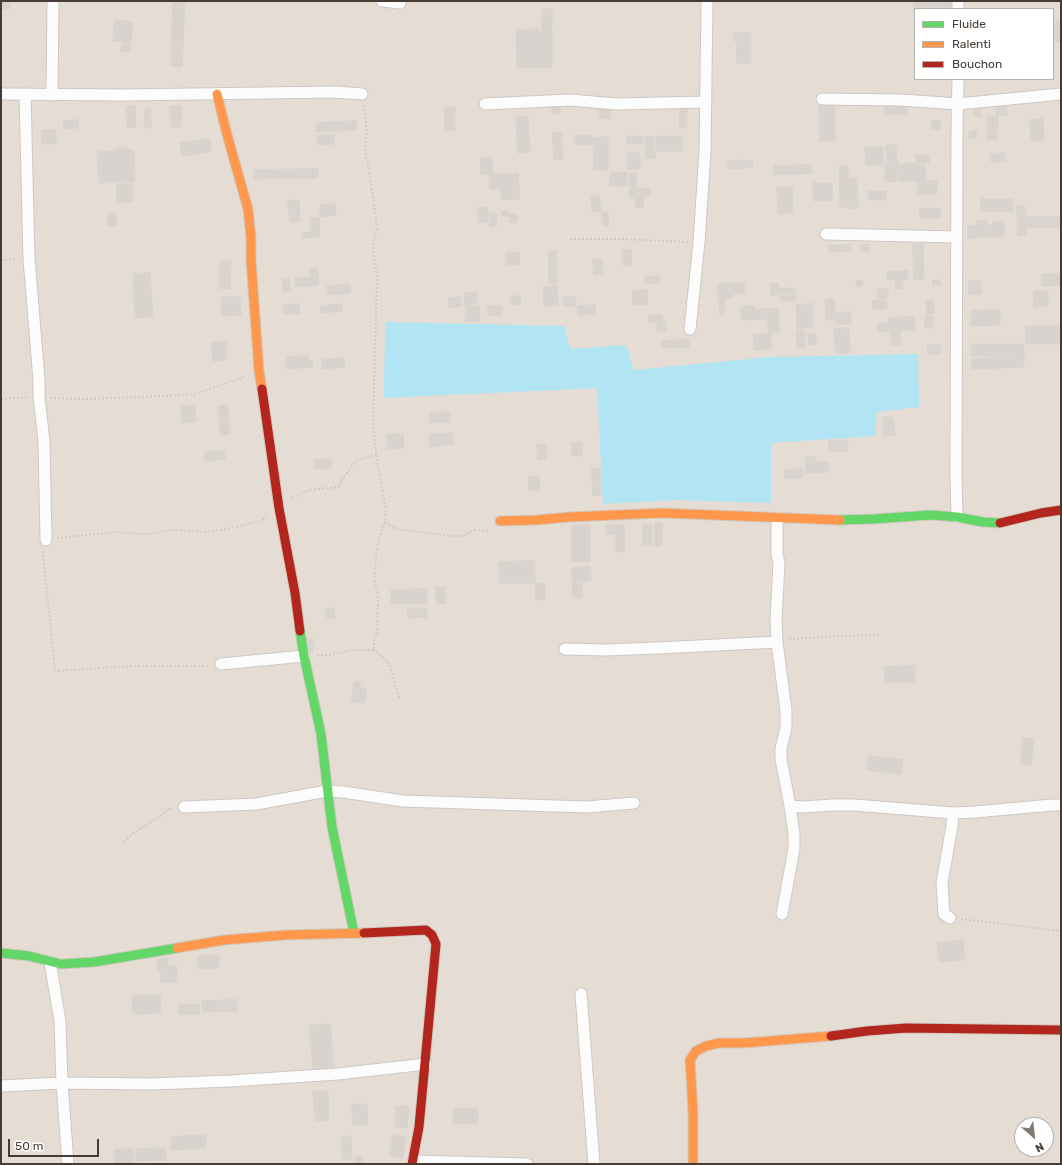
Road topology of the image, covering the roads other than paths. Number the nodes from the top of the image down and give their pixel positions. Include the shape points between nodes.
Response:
1 (53, 1) edge
2 (382, 1) edge
3 (707, 1) edge
4 (400, 3) dead end
5 (958, 80) edge
6 (1, 94) edge
7 (25, 94) junction
8 (52, 94) junction
9 (217, 94) junction
10 (362, 94) road end
11 (1061, 94) edge
12 (822, 99) dead end
13 (706, 102) junction
14 (485, 104) dead end
15 (958, 104) junction
16 (826, 234) dead end
17 (957, 237) junction
18 (690, 329) dead end
19 (1061, 510) edge
20 (957, 517) junction
21 (777, 518) junction
22 (500, 521) road end
23 (46, 540) road end
24 (777, 642) junction
25 (565, 649) dead end
26 (304, 656) junction
27 (221, 664) road end
28 (327, 791) junction
29 (634, 803) dead end
30 (1061, 805) edge
31 (790, 806) junction
32 (184, 807) road end
33 (953, 813) junction
34 (782, 914) dead end
35 (950, 918) road end
36 (354, 934) junction
37 (1, 953) edge
38 (50, 962) junction
39 (581, 994) dead end
40 (1061, 1030) edge
41 (426, 1064) junction
42 (62, 1083) junction
43 (1, 1086) edge
44 (412, 1163) edge
45 (68, 1164) edge
46 (527, 1164) edge
47 (594, 1164) edge
48 (693, 1164) edge

1 - 8 street
2 - 4 street
3 - 13 street
5 - 15 street
6 - 7 street
7 - 8 street
7 - 23 street via 29,259 44,441
8 - 9 street
9 - 10 street
9 - 26 street via 248,209 259,371
11 - 15 street
12 - 15 street
13 - 14 street via 616,104 570,100
13 - 18 street via 699,242
15 - 17 street
16 - 17 street
17 - 20 street
19 - 20 street via 1000,523
20 - 21 street via 930,515 827,520
21 - 22 street via 662,513
21 - 24 street
24 - 25 street via 606,650
24 - 31 street via 786,711 781,759
26 - 27 street
26 - 28 street via 321,734
28 - 29 street via 402,801 587,807
28 - 32 street via 256,804
28 - 36 street
30 - 33 street
31 - 33 street via 854,805
31 - 34 street via 794,849
33 - 35 street via 942,883 944,914
36 - 38 street via 286,935 224,940 94,962
36 - 41 street via 426,930 436,940
37 - 38 street via 35,957
38 - 42 street via 60,1021
39 - 47 street
40 - 48 street via 906,1028 706,1046 696,1051 690,1060 694,1122
41 - 42 street via 338,1074 231,1080 152,1084
41 - 44 street
42 - 43 street
42 - 45 street
44 - 46 street

